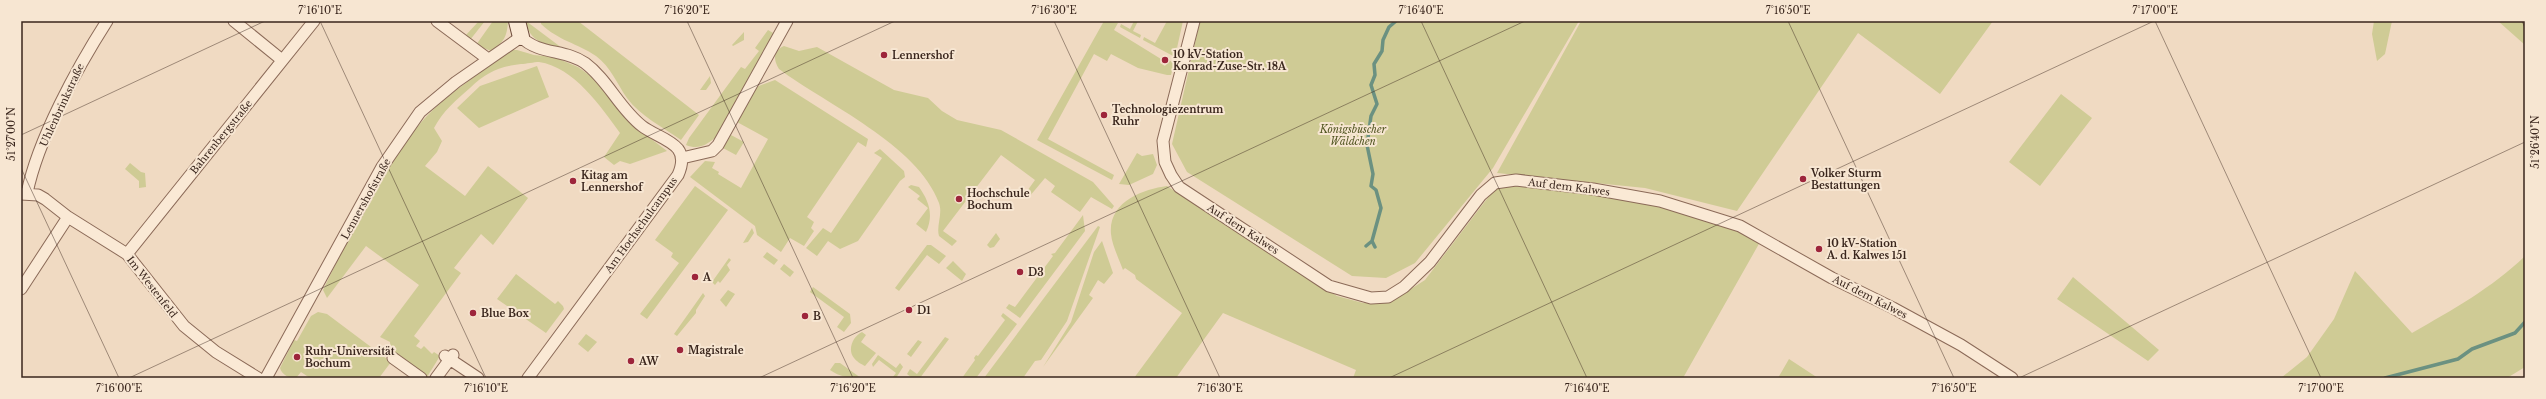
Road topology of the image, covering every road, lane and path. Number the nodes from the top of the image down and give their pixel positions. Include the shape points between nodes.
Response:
1 (107, 21) edge
2 (234, 21) edge
3 (314, 21) edge
4 (437, 21) edge
5 (517, 21) edge
6 (787, 21) edge
7 (1194, 21) edge
8 (521, 38) junction
9 (488, 59) junction
10 (282, 60) junction
11 (682, 158) junction
12 (24, 194) edge
13 (68, 217) junction
14 (128, 254) junction
15 (21, 289) edge
16 (393, 358) dead end
17 (258, 378) edge
18 (266, 378) edge
19 (421, 378) edge
20 (436, 378) edge
21 (478, 378) edge
22 (528, 378) edge
23 (2012, 378) edge

1 - 12 street, Uhlenbrinkstraße via 61,104
2 - 10 street
3 - 10 street, Bahrenbergstraße
4 - 9 street
5 - 8 street
6 - 11 street via 718,145 712,151
7 - 23 street, Auf dem Kalwes via 1163,141 1165,162 1170,175 1179,186 1329,286 1371,298 1388,297 1404,287 1430,262 1481,195 1495,183 1524,181 1593,189 1660,201 1740,226 1832,278 1961,345
8 - 9 street, Lennershofstraße
8 - 11 street via 530,46 584,62 604,82 630,116 676,147
9 - 18 street, Lennershofstraße via 420,112 386,161
10 - 14 street, Bahrenbergstraße
11 - 22 street, Am Hochschulcampus via 682,167 674,181
12 - 13 street, Im Westenfeld via 45,199
13 - 14 street, Im Westenfeld
13 - 15 street
14 - 17 street, Im Westenfeld via 184,326 216,352
16 - 19 street
20 - 21 street via 450,356

